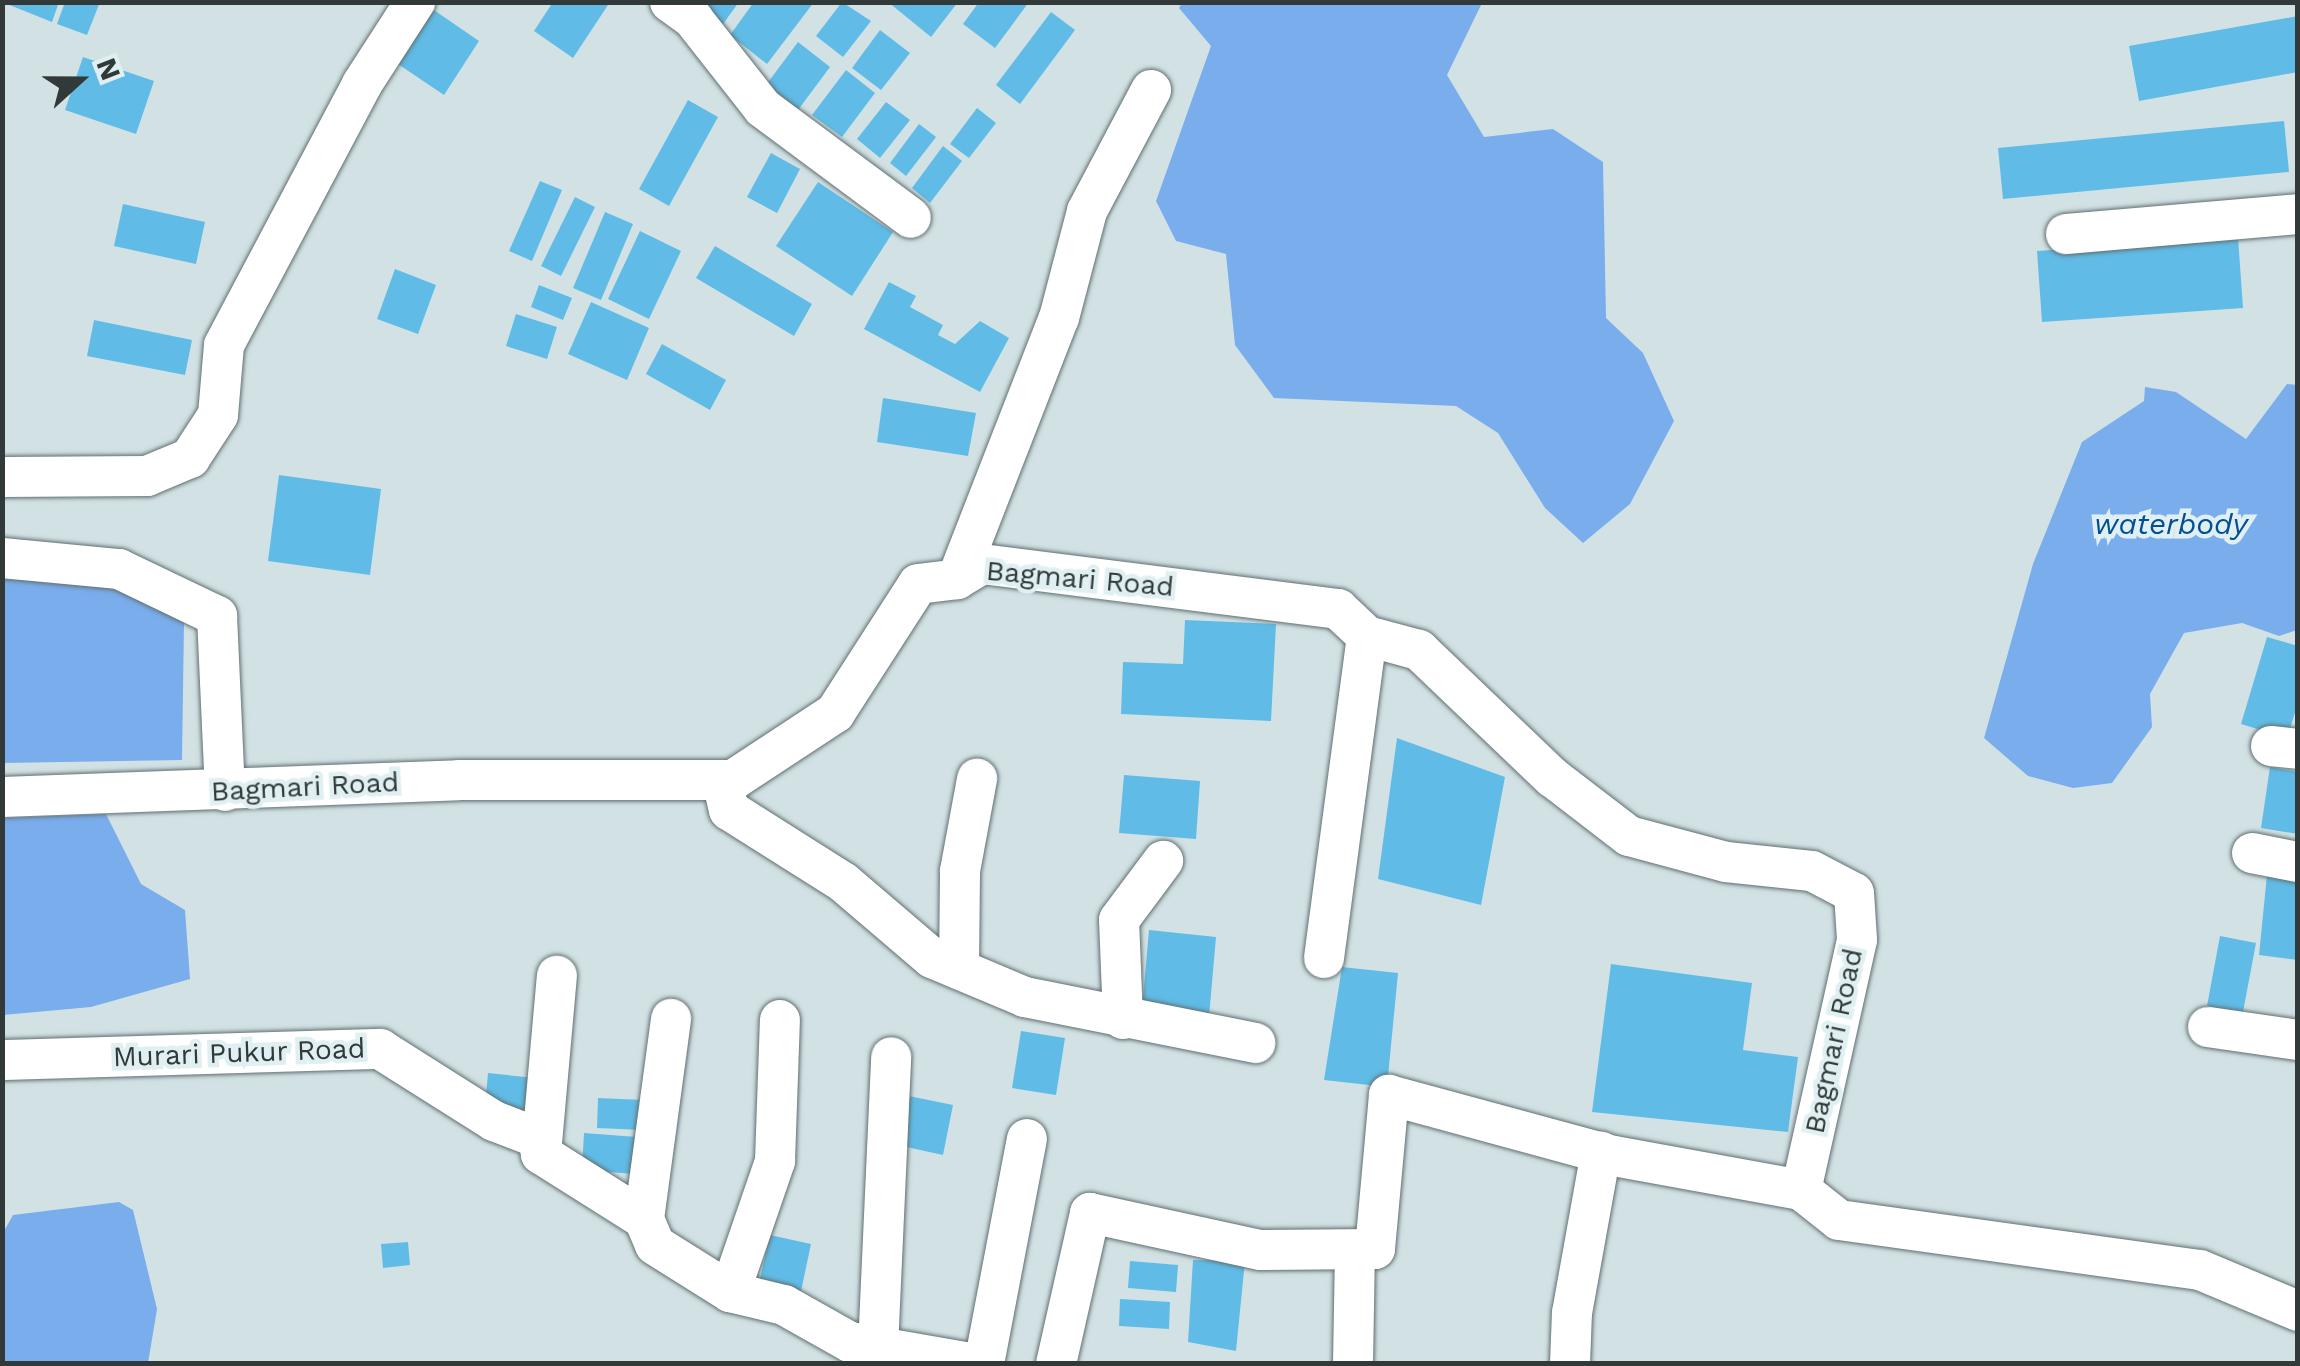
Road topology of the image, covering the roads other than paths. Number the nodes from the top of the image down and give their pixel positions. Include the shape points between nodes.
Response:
1 (416, 2) edge
2 (670, 2) edge
3 (1151, 90) dead end
4 (2298, 214) edge
5 (911, 218) dead end
6 (2066, 234) dead end
7 (2, 476) edge
8 (2, 558) edge
9 (956, 580) junction
10 (1367, 636) junction
11 (977, 779) dead end
12 (722, 780) junction
13 (225, 791) junction
14 (2, 797) edge
15 (2252, 853) dead end
16 (1162, 861) dead end
17 (2298, 862) edge
18 (1324, 958) dead end
19 (959, 969) junction
20 (557, 976) dead end
21 (671, 1019) dead end
22 (1123, 1019) junction
23 (780, 1020) dead end
24 (2208, 1027) dead end
25 (2298, 1040) edge
26 (1255, 1042) dead end
27 (891, 1058) dead end
28 (2, 1060) edge
29 (1027, 1139) dead end
30 (1601, 1152) junction
31 (542, 1154) junction
32 (1801, 1190) junction
33 (644, 1220) junction
34 (1356, 1250) junction
35 (730, 1292) junction
36 (2298, 1311) edge
37 (878, 1348) junction
38 (980, 1364) edge
39 (1056, 1364) edge
40 (1354, 1364) edge
41 (1570, 1364) edge

1 - 7 street via 362,84 224,344 218,415 190,458 147,476
2 - 5 street via 693,19 763,108
3 - 9 street via 1087,211 1059,318
4 - 6 street
8 - 13 street via 119,569 217,616
9 - 10 street, Bagmari Road via 982,564 1310,603 1338,609
9 - 12 street, Bagmari Road via 918,584 834,712 733,780
10 - 18 street
10 - 32 street, Bagmari Road via 1418,650 1552,777 1630,836 1726,862 1812,872 1854,893 1857,940
11 - 19 street via 960,871
12 - 13 street, Bagmari Road via 458,780
12 - 19 street via 729,810 843,882 932,958
13 - 14 street, Bagmari Road
15 - 17 street
16 - 22 street via 1119,920
19 - 22 street via 1026,997
20 - 31 street
21 - 33 street
22 - 26 street
23 - 35 street via 775,1161
24 - 25 street
27 - 37 street
28 - 31 street, Murari Pukur Road via 380,1049 494,1121 538,1138
29 - 38 street
30 - 32 street
30 - 34 street via 1389,1095 1375,1250
30 - 41 street via 1572,1313
31 - 33 street, Murari Pukur Road
32 - 36 street via 1839,1220 2200,1270
33 - 35 street, Murari Pukur Road via 655,1245
34 - 39 street via 1260,1250 1090,1213
34 - 40 street
35 - 37 street, Murari Pukur Road via 784,1305 850,1342
37 - 38 street, Murari Pukur Road

